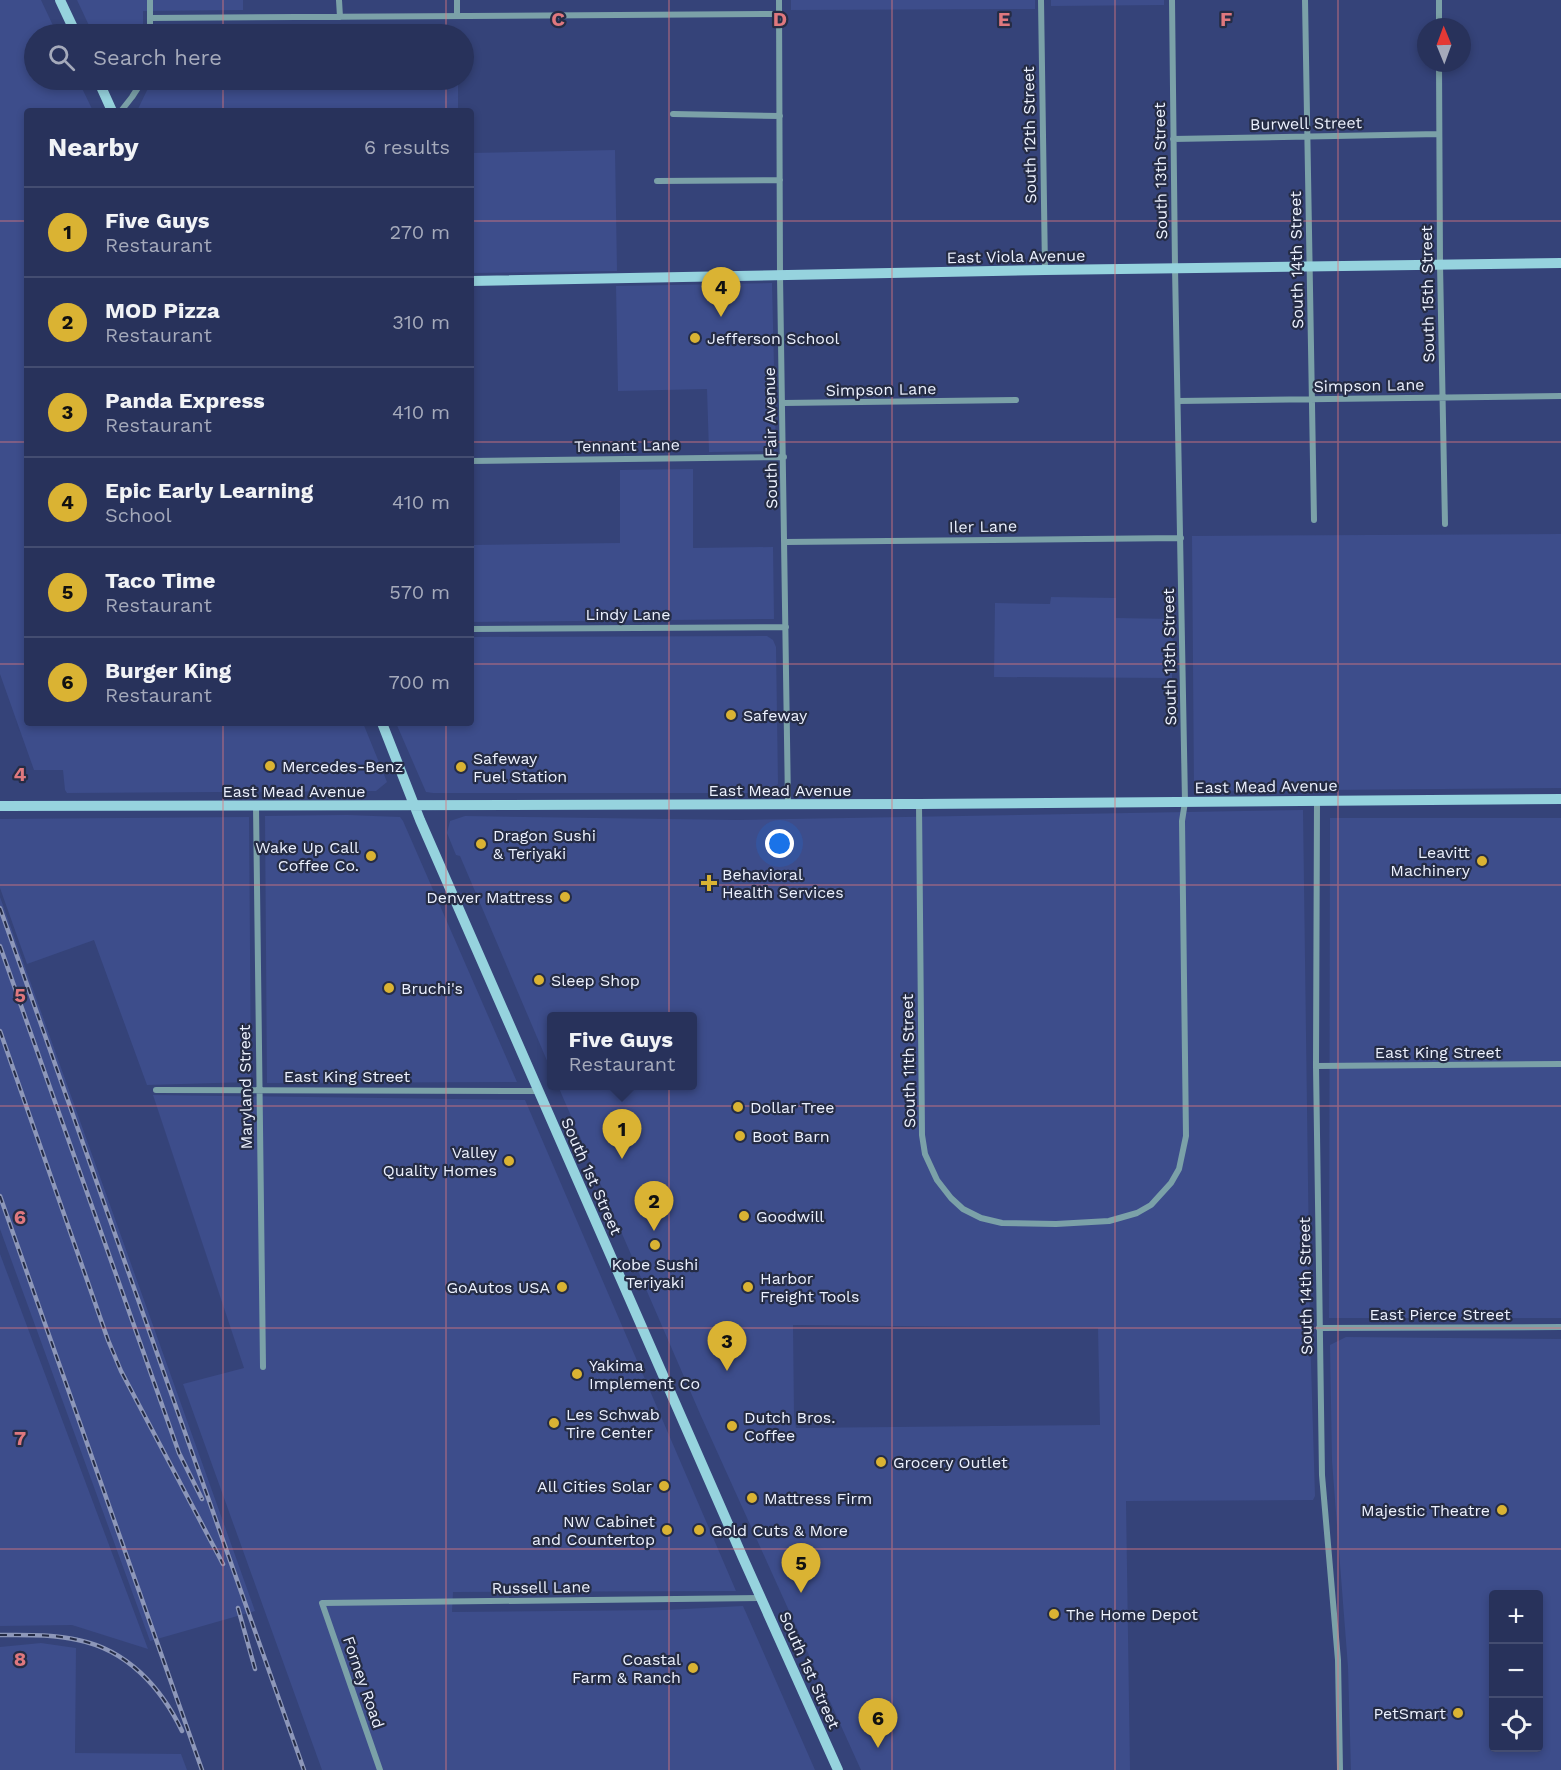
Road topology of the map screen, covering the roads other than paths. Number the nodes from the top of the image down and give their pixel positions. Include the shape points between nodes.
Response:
1 (60, 0) edge
2 (150, 0) edge
3 (339, 0) edge
4 (457, 0) edge
5 (778, 0) edge
6 (1041, 0) edge
7 (1172, 0) edge
8 (1305, 0) edge
9 (1439, 0) edge
10 (779, 14) junction
11 (457, 16) junction
12 (340, 17) junction
13 (150, 18) junction
14 (1439, 18) edge
15 (71, 24) edge
16 (150, 24) edge
17 (1439, 72) edge
18 (103, 90) edge
19 (137, 90) edge
20 (111, 108) edge
21 (123, 108) edge
22 (673, 114) dead end
23 (780, 116) junction
24 (1439, 134) junction
25 (1307, 136) junction
26 (1173, 139) junction
27 (780, 180) junction
28 (657, 181) dead end
29 (1561, 263) edge
30 (1440, 265) junction
31 (1309, 267) junction
32 (1175, 268) junction
33 (1045, 270) junction
34 (780, 276) junction
35 (474, 281) edge
36 (1561, 396) edge
37 (1442, 398) junction
38 (1016, 400) dead end
39 (1311, 400) junction
40 (1178, 401) junction
41 (783, 404) junction
42 (783, 457) junction
43 (474, 461) edge
44 (1314, 520) dead end
45 (1445, 524) dead end
46 (1181, 538) junction
47 (785, 542) junction
48 (786, 627) junction
49 (474, 628) edge
50 (383, 726) edge
51 (1561, 799) edge
52 (1317, 800) junction
53 (1185, 802) junction
54 (788, 804) junction
55 (919, 804) junction
56 (0, 806) edge
57 (255, 806) junction
58 (414, 806) junction
59 (1561, 1064) edge
60 (1316, 1066) junction
61 (259, 1089) junction
62 (156, 1090) dead end
63 (538, 1091) junction
64 (1056, 1224) joint
65 (1561, 1327) edge
66 (1319, 1329) junction
67 (263, 1367) dead end
68 (760, 1598) junction
69 (322, 1603) joint
70 (380, 1770) edge
71 (838, 1770) edge
72 (1340, 1770) edge

1 - 15 street
2 - 13 street
3 - 12 street
4 - 11 street
5 - 10 street, South Fair Avenue
6 - 33 street, South 12th Street
7 - 26 street, South 13th Street
8 - 25 street, South 14th Street
9 - 14 street
10 - 11 street
10 - 23 street, South Fair Avenue
11 - 12 street
12 - 13 street
13 - 16 street
17 - 24 street, South 15th Street
18 - 20 street
19 - 21 street
22 - 23 street
23 - 27 street, South Fair Avenue
24 - 25 street, Burwell Street
24 - 30 street, South 15th Street
25 - 26 street, Burwell Street
25 - 31 street, South 14th Street
26 - 32 street, South 13th Street
27 - 28 street
27 - 34 street, South Fair Avenue
29 - 30 street, East Viola Avenue
30 - 31 street, East Viola Avenue
30 - 37 street, South 15th Street
31 - 32 street, East Viola Avenue
31 - 39 street, South 14th Street
32 - 33 street, East Viola Avenue
32 - 40 street, South 13th Street
33 - 34 street, East Viola Avenue
34 - 35 street, East Viola Avenue
34 - 41 street, South Fair Avenue
36 - 37 street, Simpson Lane
37 - 39 street, Simpson Lane
37 - 45 street, South 15th Street
38 - 41 street, Simpson Lane
39 - 40 street, Simpson Lane
39 - 44 street, South 14th Street
40 - 46 street, South 13th Street
41 - 42 street, South Fair Avenue
42 - 43 street, Tennant Lane
42 - 47 street, South Fair Avenue
46 - 47 street, Iler Lane
46 - 53 street, South 13th Street
47 - 48 street, South Fair Avenue
48 - 49 street, Lindy Lane
48 - 54 street, South Fair Avenue
50 - 58 street, South 1st Street
51 - 52 street, East Mead Avenue
52 - 53 street, East Mead Avenue
52 - 60 street, South 14th Street
53 - 55 street, East Mead Avenue
53 - 64 street, South 13th Street via 1182,821 1186,1136 1179,1169 1160,1197 1137,1212 1109,1221
54 - 55 street, East Mead Avenue
54 - 58 street, East Mead Avenue
55 - 64 street, South 11th Street via 925,1154 944,1189 963,1209 1002,1223
56 - 57 street, East Mead Avenue
57 - 58 street, East Mead Avenue
57 - 61 street, Maryland Street
58 - 63 street, South 1st Street
59 - 60 street, East King Street
60 - 66 street, South 14th Street
61 - 62 street, East King Street
61 - 63 street, East King Street
61 - 67 street, Maryland Street
63 - 68 street, South 1st Street
65 - 66 street, East Pierce Street
66 - 72 street, South 14th Street via 1322,1475 1338,1660
68 - 69 street, Russell Lane
68 - 71 street, South 1st Street
69 - 70 street, Forney Road

